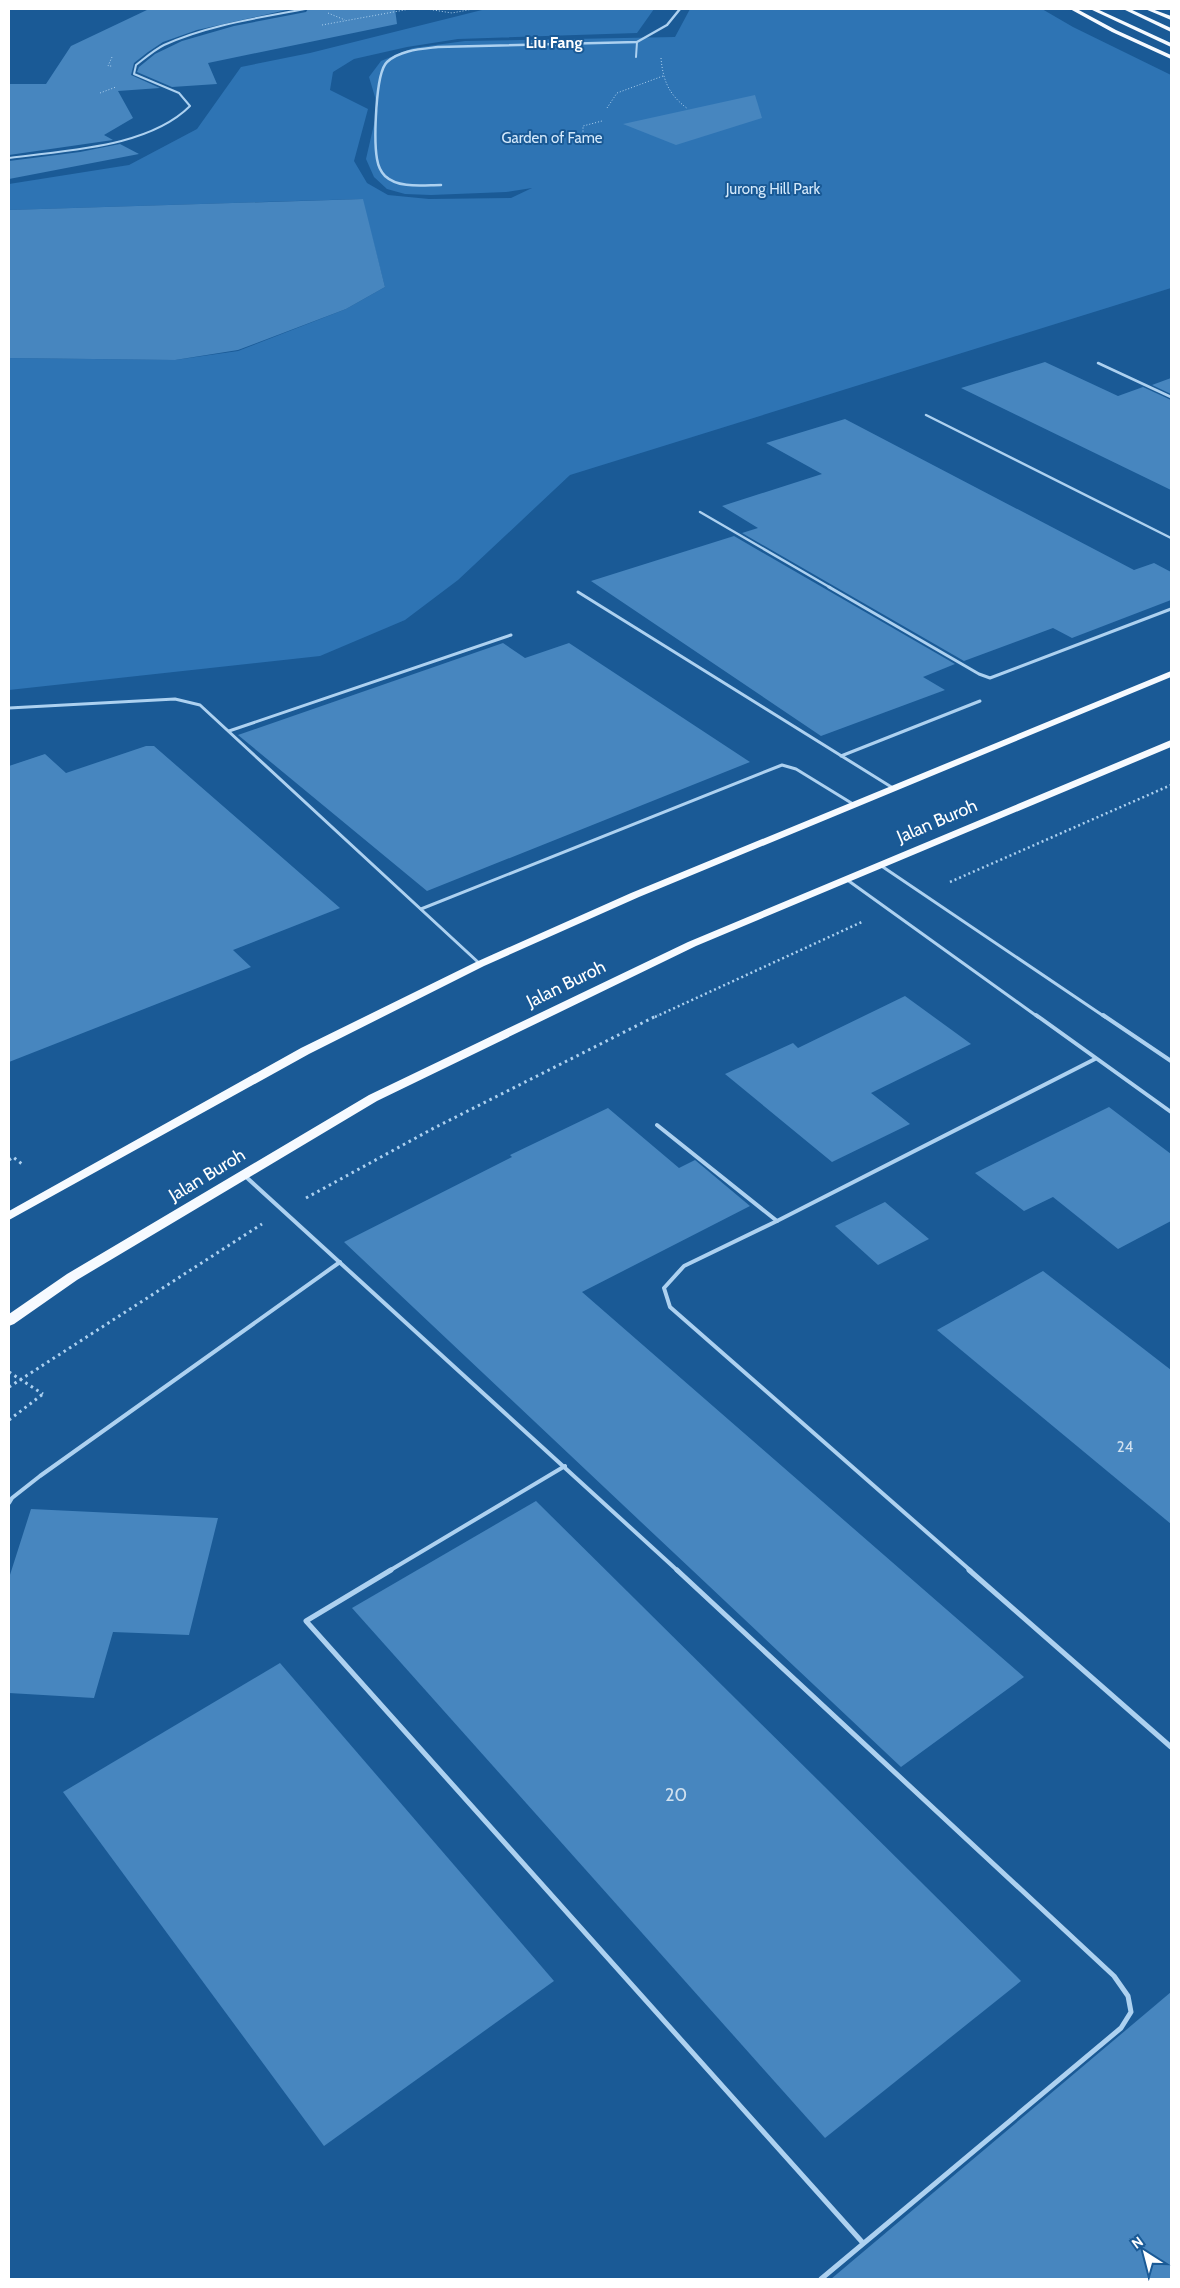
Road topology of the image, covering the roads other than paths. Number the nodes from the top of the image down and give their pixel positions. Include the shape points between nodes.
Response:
1 (305, 9) edge
2 (680, 9) edge
3 (1073, 9) edge
4 (1093, 9) edge
5 (1126, 9) edge
6 (1148, 9) edge
7 (1171, 18) edge
8 (1171, 30) edge
9 (637, 42) junction
10 (1171, 45) edge
11 (1171, 56) edge
12 (636, 58) road end
13 (9, 158) edge
14 (441, 185) dead end
15 (1098, 364) dead end
16 (1171, 397) edge
17 (926, 415) dead end
18 (700, 512) dead end
19 (1171, 538) edge
20 (578, 592) dead end
21 (1171, 609) edge
22 (511, 635) dead end
23 (1171, 674) edge
24 (980, 701) dead end
25 (9, 708) edge
26 (229, 732) junction
27 (1171, 743) edge
28 (841, 756) junction
29 (893, 788) junction
30 (853, 805) junction
31 (880, 865) junction
32 (846, 880) junction
33 (421, 909) junction
34 (480, 964) junction
35 (1096, 1059) junction
36 (1171, 1061) edge
37 (1171, 1112) edge
38 (657, 1125) dead end
39 (244, 1175) junction
40 (9, 1216) edge
41 (777, 1221) junction
42 (340, 1262) junction
43 (9, 1321) edge
44 (565, 1466) junction
45 (9, 1503) edge
46 (1171, 1747) edge
47 (864, 2243) junction
48 (821, 2279) edge

1 - 13 lane via 234,23 177,40 162,46 136,65 134,74 144,81 185,96 190,106 185,115 172,123 121,141
2 - 9 street via 677,16 653,35
3 - 11 main road
4 - 10 main road
5 - 8 main road
6 - 7 main road
9 - 12 lane
9 - 14 street via 438,47 413,51 390,60 382,69 379,83 377,159 384,175 392,181
15 - 16 lane
17 - 19 lane
18 - 21 lane via 990,678
20 - 28 lane
22 - 26 lane
23 - 29 main road
24 - 28 lane
25 - 26 lane via 183,700 200,706
26 - 33 lane
27 - 31 main road, Jalan Buroh
28 - 29 lane
29 - 30 main road
30 - 33 lane via 796,769 782,765
30 - 34 main road via 635,895
31 - 32 main road, Jalan Buroh
31 - 36 lane
32 - 35 lane
32 - 39 main road, Jalan Buroh via 692,944 382,1094
33 - 34 lane
34 - 40 main road via 306,1051
35 - 37 lane
35 - 41 lane
38 - 41 lane
39 - 42 lane
39 - 43 main road, Jalan Buroh via 72,1277
41 - 46 lane via 684,1266 664,1288 670,1306
42 - 44 lane
42 - 45 lane via 48,1471
44 - 47 lane via 306,1620
44 - 47 lane via 1114,1976 1128,1996 1131,2012 1121,2028
47 - 48 lane

